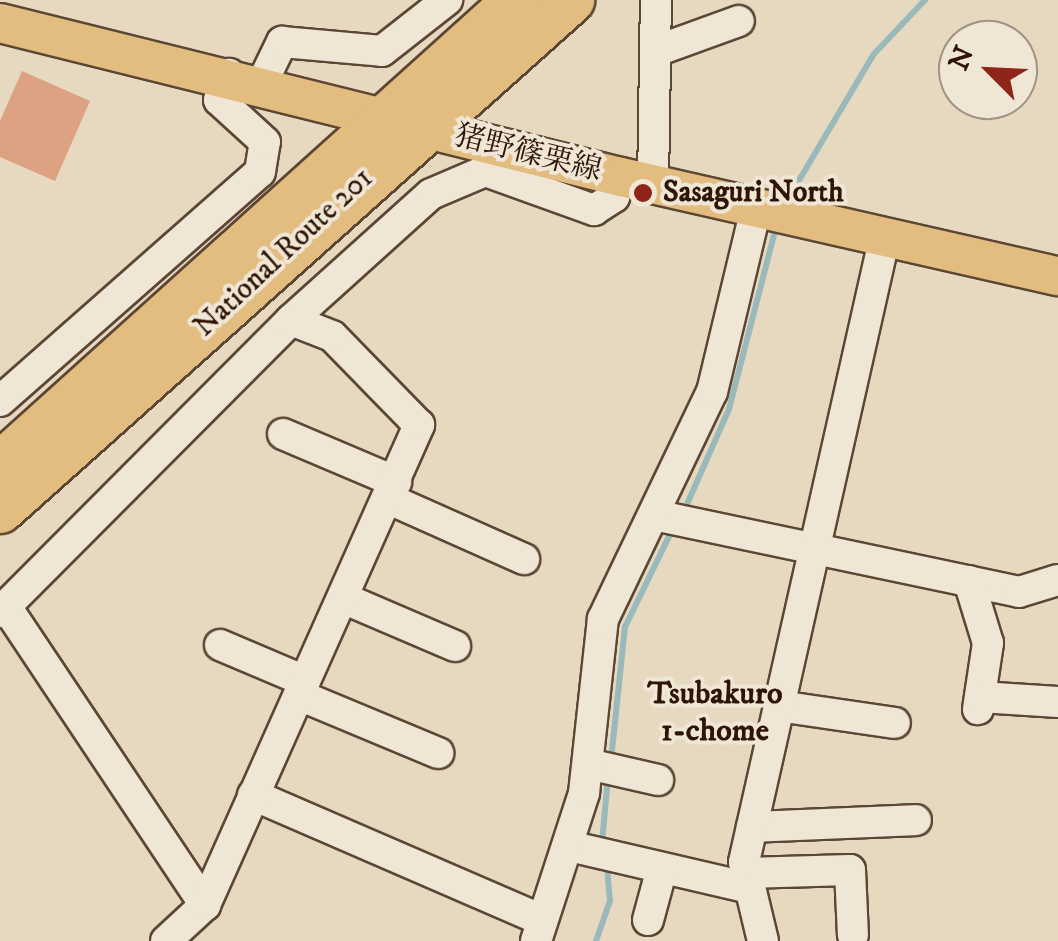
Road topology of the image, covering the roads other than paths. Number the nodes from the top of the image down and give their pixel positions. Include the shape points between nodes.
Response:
1 (448, 0) edge
2 (516, 0) edge
3 (571, 0) edge
4 (656, 0) edge
5 (738, 21) dead end
6 (0, 22) edge
7 (656, 51) junction
8 (245, 78) junction
9 (400, 121) junction
10 (637, 181) junction
11 (756, 208) junction
12 (885, 236) junction
13 (1058, 276) edge
14 (291, 320) junction
15 (0, 401) edge
16 (284, 434) dead end
17 (0, 464) edge
18 (392, 491) junction
19 (0, 510) edge
20 (654, 516) junction
21 (815, 547) junction
22 (524, 559) dead end
23 (968, 580) junction
24 (1058, 580) edge
25 (343, 598) junction
26 (2, 608) edge
27 (220, 645) dead end
28 (455, 646) dead end
29 (302, 688) junction
30 (1058, 702) edge
31 (779, 706) junction
32 (895, 723) dead end
33 (438, 754) dead end
34 (588, 764) junction
35 (658, 780) dead end
36 (253, 795) junction
37 (916, 820) dead end
38 (752, 827) junction
39 (568, 846) junction
40 (662, 868) junction
41 (748, 881) junction
42 (648, 920) dead end
43 (202, 922) edge
44 (537, 930) edge
45 (853, 935) dead end
46 (166, 941) edge
47 (763, 941) edge

1 - 8 street via 382,51 282,42
2 - 9 highway, National Route 201
3 - 9 highway, National Route 201
4 - 7 street
5 - 7 street
6 - 8 main road, 猪野篠栗線
7 - 10 street
8 - 9 main road, 猪野篠栗線
8 - 15 street via 219,100 265,142 260,172
9 - 10 main road, 猪野篠栗線
9 - 17 highway, National Route 201
9 - 19 highway, National Route 201
10 - 11 main road, 猪野篠栗線
10 - 14 street via 594,210 485,171 432,194
11 - 12 main road, 猪野篠栗線
11 - 20 street via 712,392
12 - 13 main road, 猪野篠栗線
12 - 21 street
14 - 18 street via 332,336 419,425
14 - 26 street
16 - 18 street
18 - 22 street
18 - 25 street
20 - 21 street
20 - 34 street via 603,619
21 - 23 street
21 - 31 street
23 - 24 street via 1018,592
23 - 30 street via 988,643 979,703
25 - 28 street
25 - 29 street
26 - 43 street
27 - 29 street
29 - 33 street
29 - 36 street
31 - 32 street
31 - 38 street
34 - 35 street
34 - 39 street
36 - 43 street
36 - 44 street
37 - 38 street
38 - 41 street
39 - 40 street
39 - 44 street
40 - 41 street
40 - 42 street
41 - 45 street via 850,870
41 - 47 street
43 - 46 street

